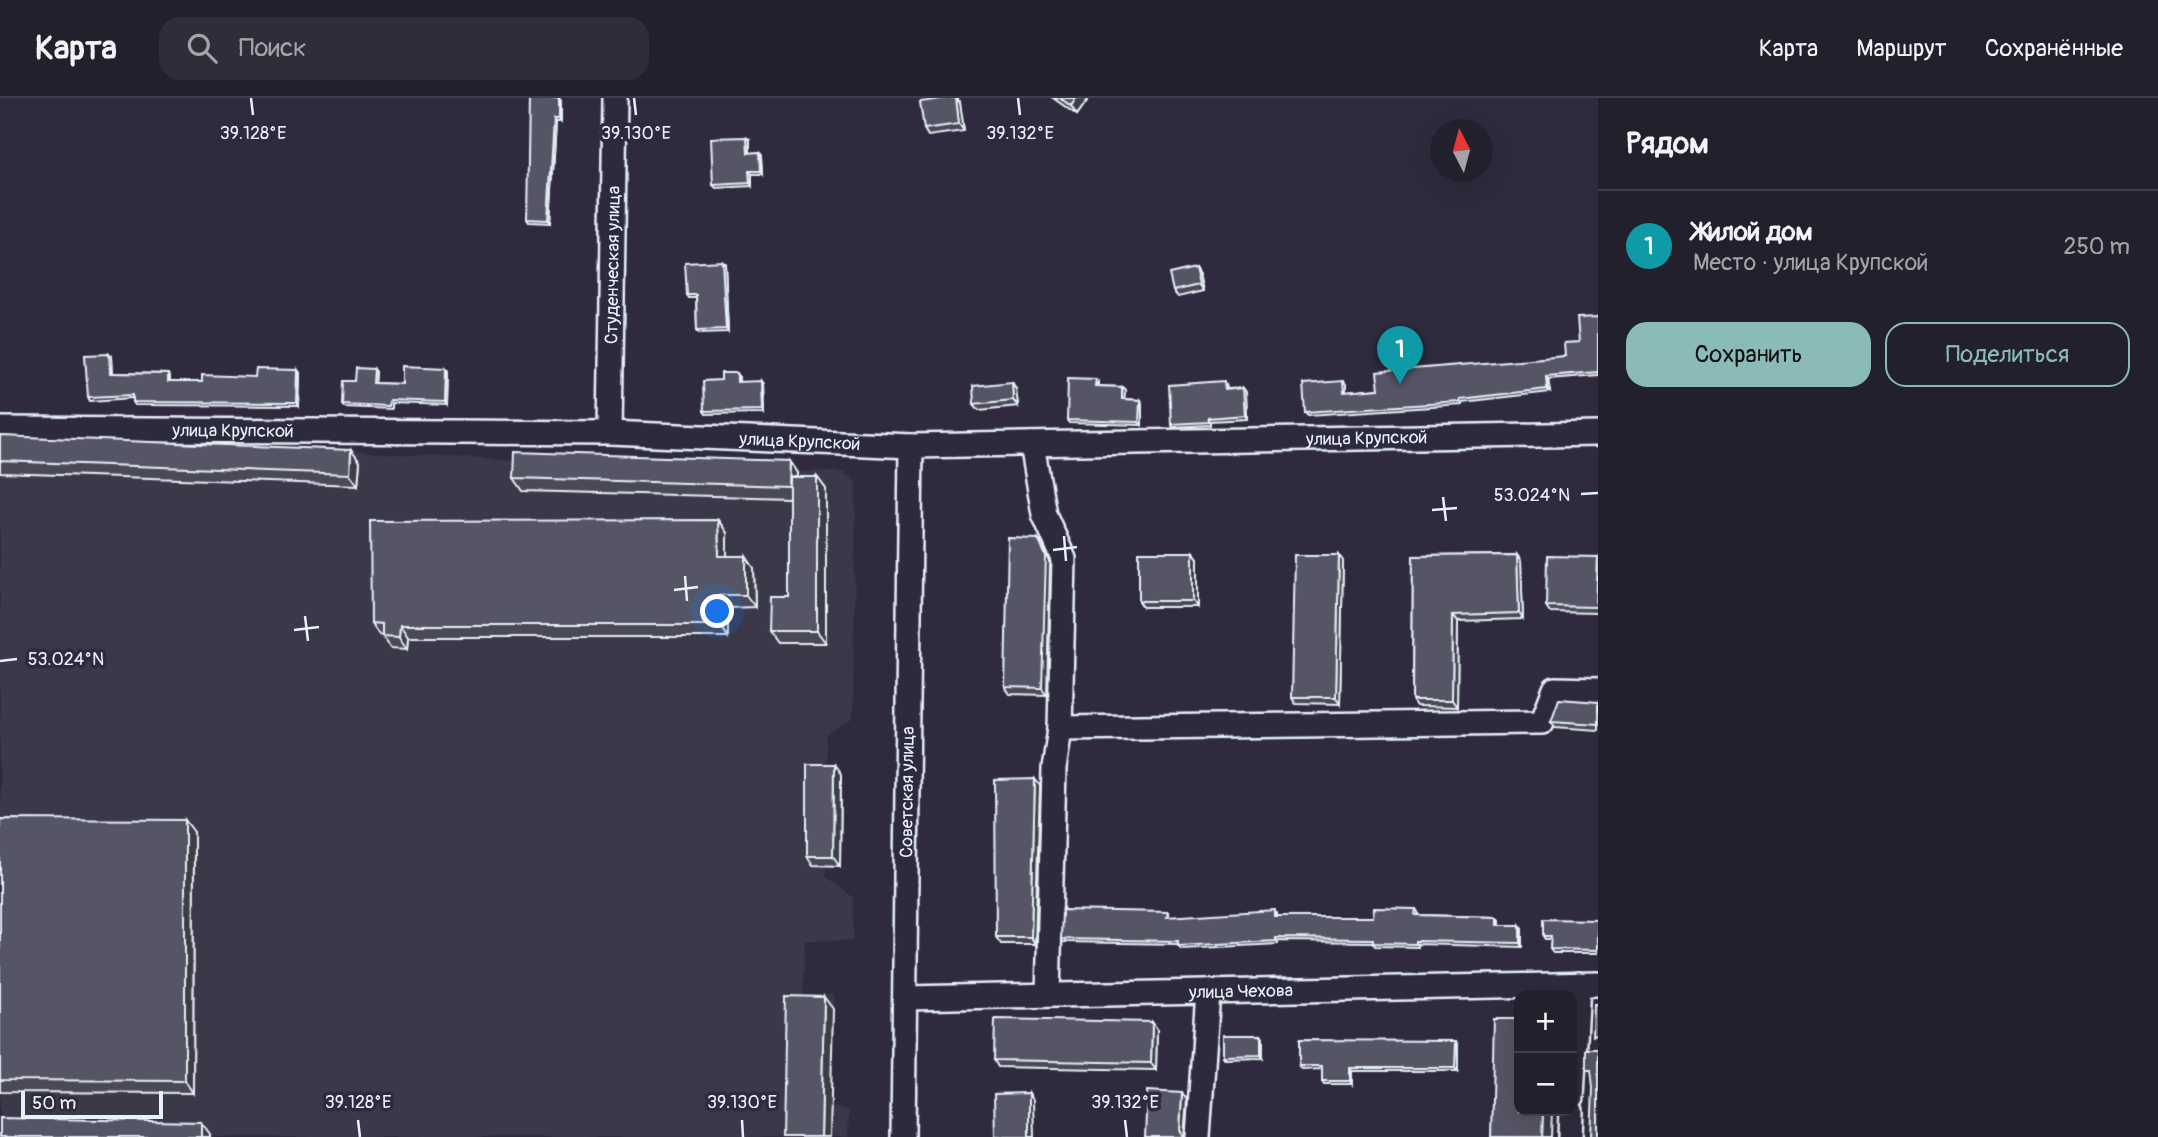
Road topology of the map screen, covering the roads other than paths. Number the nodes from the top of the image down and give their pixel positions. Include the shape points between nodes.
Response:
1 (615, 98) edge
2 (0, 429) edge
3 (610, 433) junction
4 (1598, 435) edge
5 (1032, 444) junction
6 (911, 446) junction
7 (1598, 690) edge
8 (1060, 728) junction
9 (1588, 984) edge
10 (1208, 992) junction
11 (1048, 995) junction
12 (905, 998) junction
13 (1577, 1062) edge
14 (1571, 1116) edge
15 (903, 1137) edge
16 (1198, 1137) edge
17 (1570, 1137) edge

1 - 3 street, Студенческая улица
2 - 3 street, улица Крупской
3 - 6 street, улица Крупской
4 - 5 street, улица Крупской
5 - 6 street, улица Крупской
5 - 8 street via 1044,514 1064,559
6 - 12 street, Советская улица
7 - 8 street via 1555,689 1542,723
8 - 11 street via 1054,769
9 - 10 street, улица Чехова
9 - 13 street, улица Чехова
10 - 11 street, улица Чехова
10 - 16 street
11 - 12 street, улица Чехова
12 - 15 street, Советская улица
14 - 17 street

